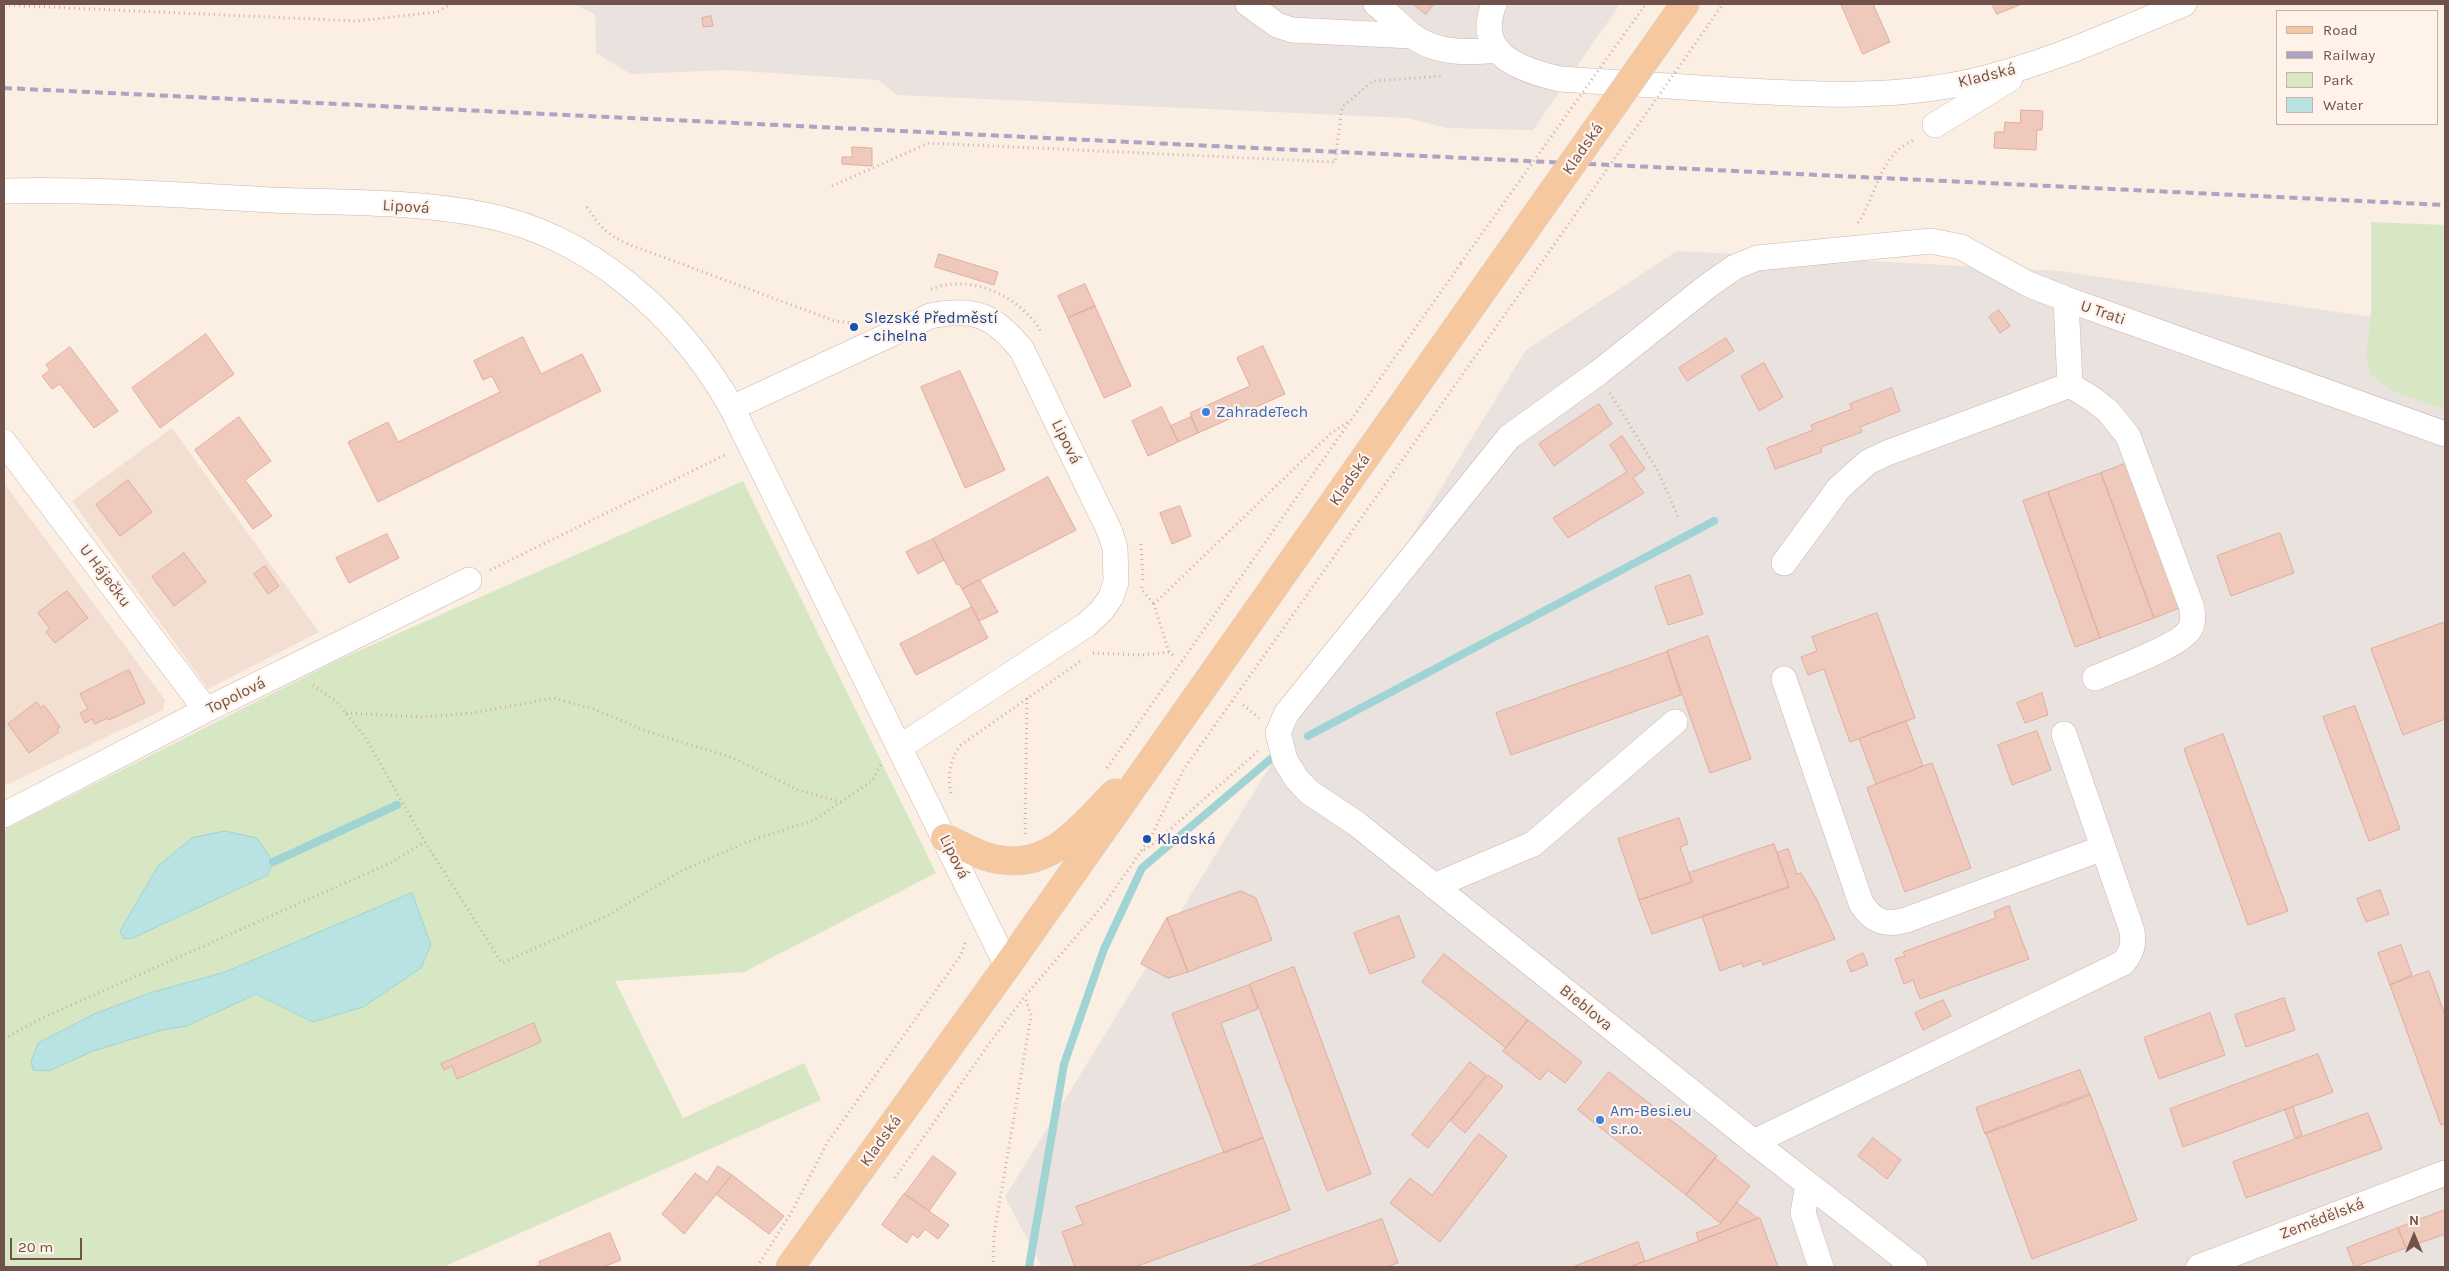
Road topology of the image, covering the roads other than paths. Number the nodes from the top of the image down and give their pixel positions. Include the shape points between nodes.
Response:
1 (1248, 4) edge
2 (1376, 4) edge
3 (1494, 4) edge
4 (2184, 4) edge
5 (1678, 13) edge
6 (1412, 36) junction
7 (1498, 50) junction
8 (2036, 63) junction
9 (1935, 125) road end
10 (4, 192) edge
11 (2066, 299) junction
12 (2070, 385) junction
13 (732, 408) junction
14 (2445, 434) edge
15 (4, 442) edge
16 (1784, 563) dead end
17 (469, 580) road end
18 (2096, 678) dead end
19 (1784, 679) dead end
20 (206, 710) junction
21 (1675, 722) dead end
22 (1278, 733) joint
23 (2064, 734) dead end
24 (1166, 742) junction
25 (900, 747) junction
26 (4, 815) edge
27 (945, 838) junction
28 (2103, 848) junction
29 (1434, 886) junction
30 (1008, 966) junction
31 (1754, 1142) junction
32 (2445, 1173) edge
33 (1808, 1184) junction
34 (790, 1267) edge
35 (1821, 1267) edge
36 (1915, 1267) edge
37 (2199, 1267) edge

1 - 6 street via 1277,25 1292,30
2 - 6 street
3 - 7 street via 1491,37
4 - 8 street, Kladská
5 - 24 main road, Kladská, bridge
6 - 7 street via 1450,51
7 - 8 street, Kladská via 1508,62 1533,73 1560,79 1808,95 1870,95 1930,88 1988,78
8 - 9 street
10 - 13 street, Lipová via 81,190 400,206 466,211 512,222 580,251 628,284 686,341 705,364
11 - 12 street
11 - 14 street, U Trati
11 - 22 street, U Trati via 2028,284 1981,256 1947,243 1916,241 1841,248 1757,258 1735,267 1510,437 1286,714
12 - 16 street via 1868,462 1839,488
12 - 18 street via 2108,411 2128,436 2192,608 2191,628 2185,637
13 - 25 street, Lipová
13 - 25 street, Lipová via 930,316 951,312 984,316 1007,331 1022,350 1110,532 1115,548 1116,582 1106,603 1086,625
15 - 20 street, U Háječku
17 - 20 street, Topolová
19 - 28 street via 1861,903 1879,922 1891,924 1906,920
20 - 26 street, Topolová
21 - 29 street via 1533,844
22 - 29 street, Bieblova via 1285,760 1309,792 1356,824
23 - 28 street
24 - 27 main road via 1050,854 1002,860
24 - 30 main road, Kladská
25 - 27 street, Lipová
27 - 30 street, Lipová
28 - 31 street via 2134,942 2123,963
29 - 31 street, Bieblova
30 - 34 main road, Kladská
31 - 33 street, Bieblova
32 - 37 street, Zemědělská
33 - 35 street via 1803,1213
33 - 36 street, Bieblova

